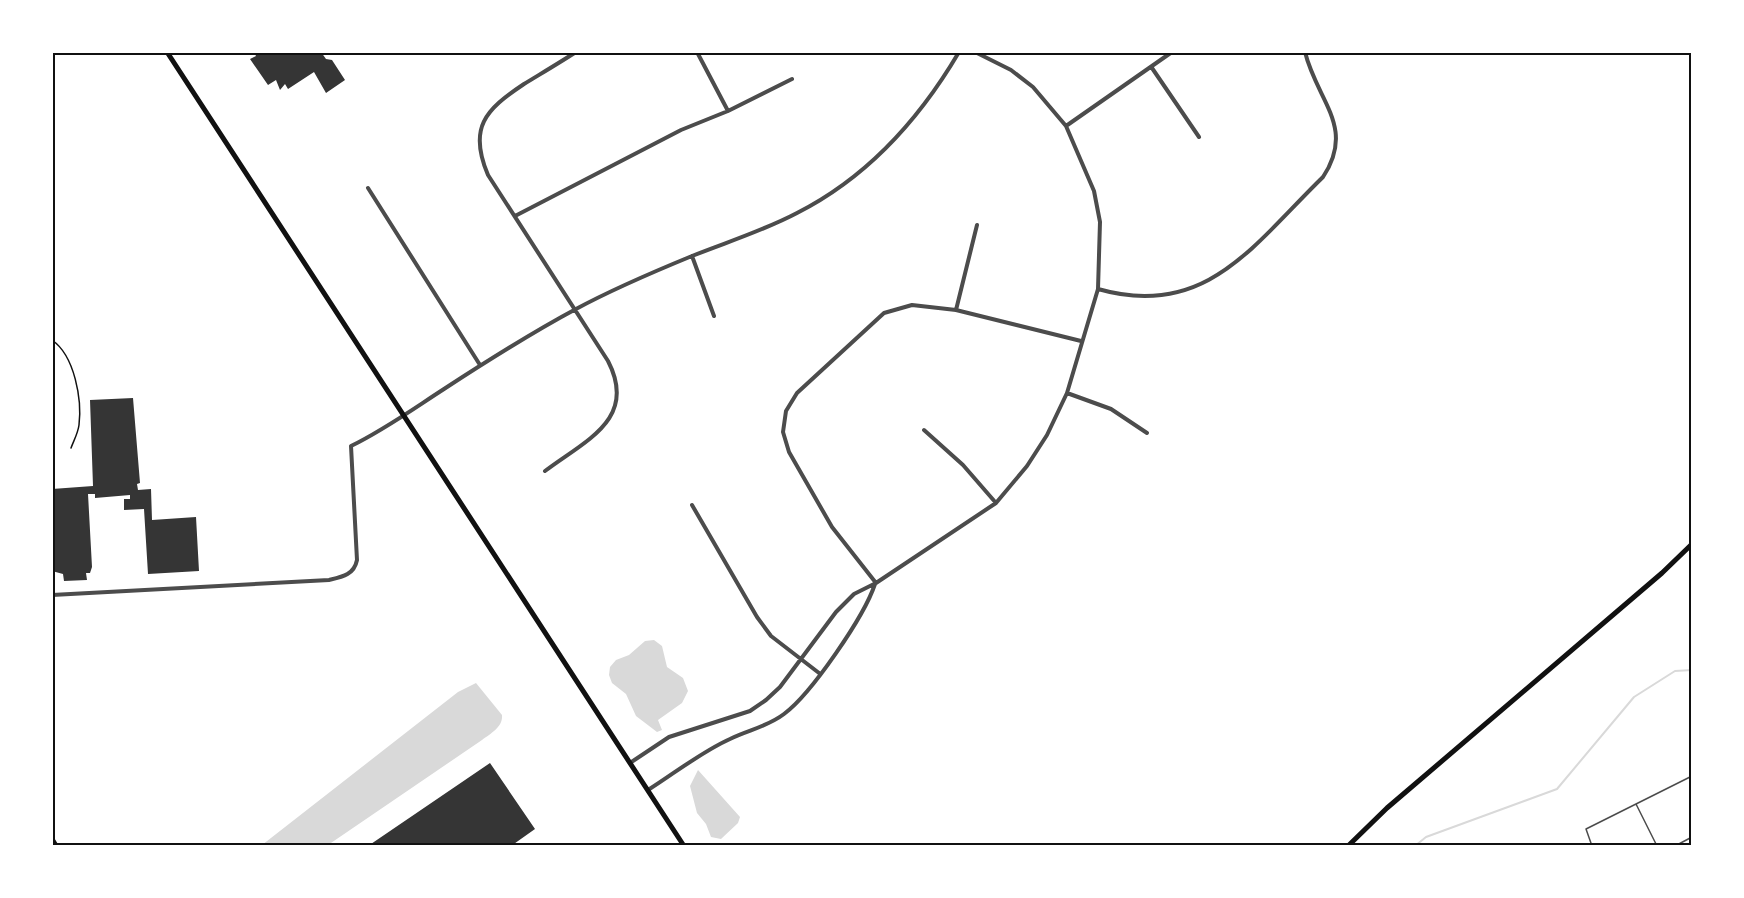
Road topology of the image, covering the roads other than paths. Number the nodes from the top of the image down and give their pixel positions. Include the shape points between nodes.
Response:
1 (168, 52) edge
2 (576, 52) edge
3 (698, 52) edge
4 (959, 52) edge
5 (975, 52) edge
6 (1172, 52) edge
7 (1305, 52) edge
8 (1152, 68) junction
9 (792, 79) dead end
10 (728, 111) junction
11 (1066, 126) junction
12 (1199, 137) dead end
13 (368, 188) dead end
14 (515, 216) junction
15 (977, 225) dead end
16 (692, 256) junction
17 (1098, 289) junction
18 (575, 310) junction
19 (956, 310) junction
20 (714, 316) dead end
21 (1082, 341) junction
22 (480, 365) junction
23 (1067, 393) junction
24 (404, 415) junction
25 (924, 430) dead end
26 (1147, 433) dead end
27 (545, 471) dead end
28 (996, 503) junction
29 (692, 505) dead end
30 (1692, 544) edge
31 (876, 583) junction
32 (52, 595) edge
33 (801, 660) junction
34 (819, 673) junction
35 (630, 763) junction
36 (1692, 776) edge
37 (648, 790) junction
38 (1636, 804) junction
39 (1692, 837) edge
40 (52, 841) edge
41 (55, 846) edge
42 (684, 846) edge
43 (1348, 846) edge
44 (1593, 846) edge
45 (1657, 846) edge
46 (1675, 846) edge

1 - 24 main road
2 - 14 street via 503,98 484,120 479,148 482,161
3 - 10 street
4 - 16 street via 912,123 850,180 798,213
5 - 11 street via 1011,70 1033,87
6 - 8 street
7 - 17 street via 1338,141 1334,160 1323,177 1225,272 1191,290 1149,297
8 - 11 street
8 - 12 street
9 - 10 street
10 - 14 street via 681,130
11 - 17 street via 1094,191 1100,222
13 - 22 street
14 - 18 street
15 - 19 street
16 - 18 street
16 - 20 street
17 - 21 street
18 - 22 street
18 - 27 street via 615,374 618,400 607,423
19 - 21 street
19 - 31 street via 912,305 884,313 797,393 786,411 783,432 789,452 832,527
21 - 23 street
22 - 24 street
23 - 26 street via 1111,409
23 - 28 street via 1027,465
24 - 32 street via 351,446 357,560 356,568 345,576
24 - 35 main road
25 - 28 street via 963,465
28 - 31 street
29 - 33 street via 757,617 771,636
30 - 43 main road
31 - 33 street via 854,594 836,612
31 - 34 street
33 - 34 street
33 - 35 street via 780,687 750,711 669,737
34 - 37 street via 785,713 717,745
35 - 37 main road
36 - 38 lane
37 - 42 main road
38 - 44 lane via 1586,829
38 - 45 lane
39 - 46 lane
40 - 41 highway

